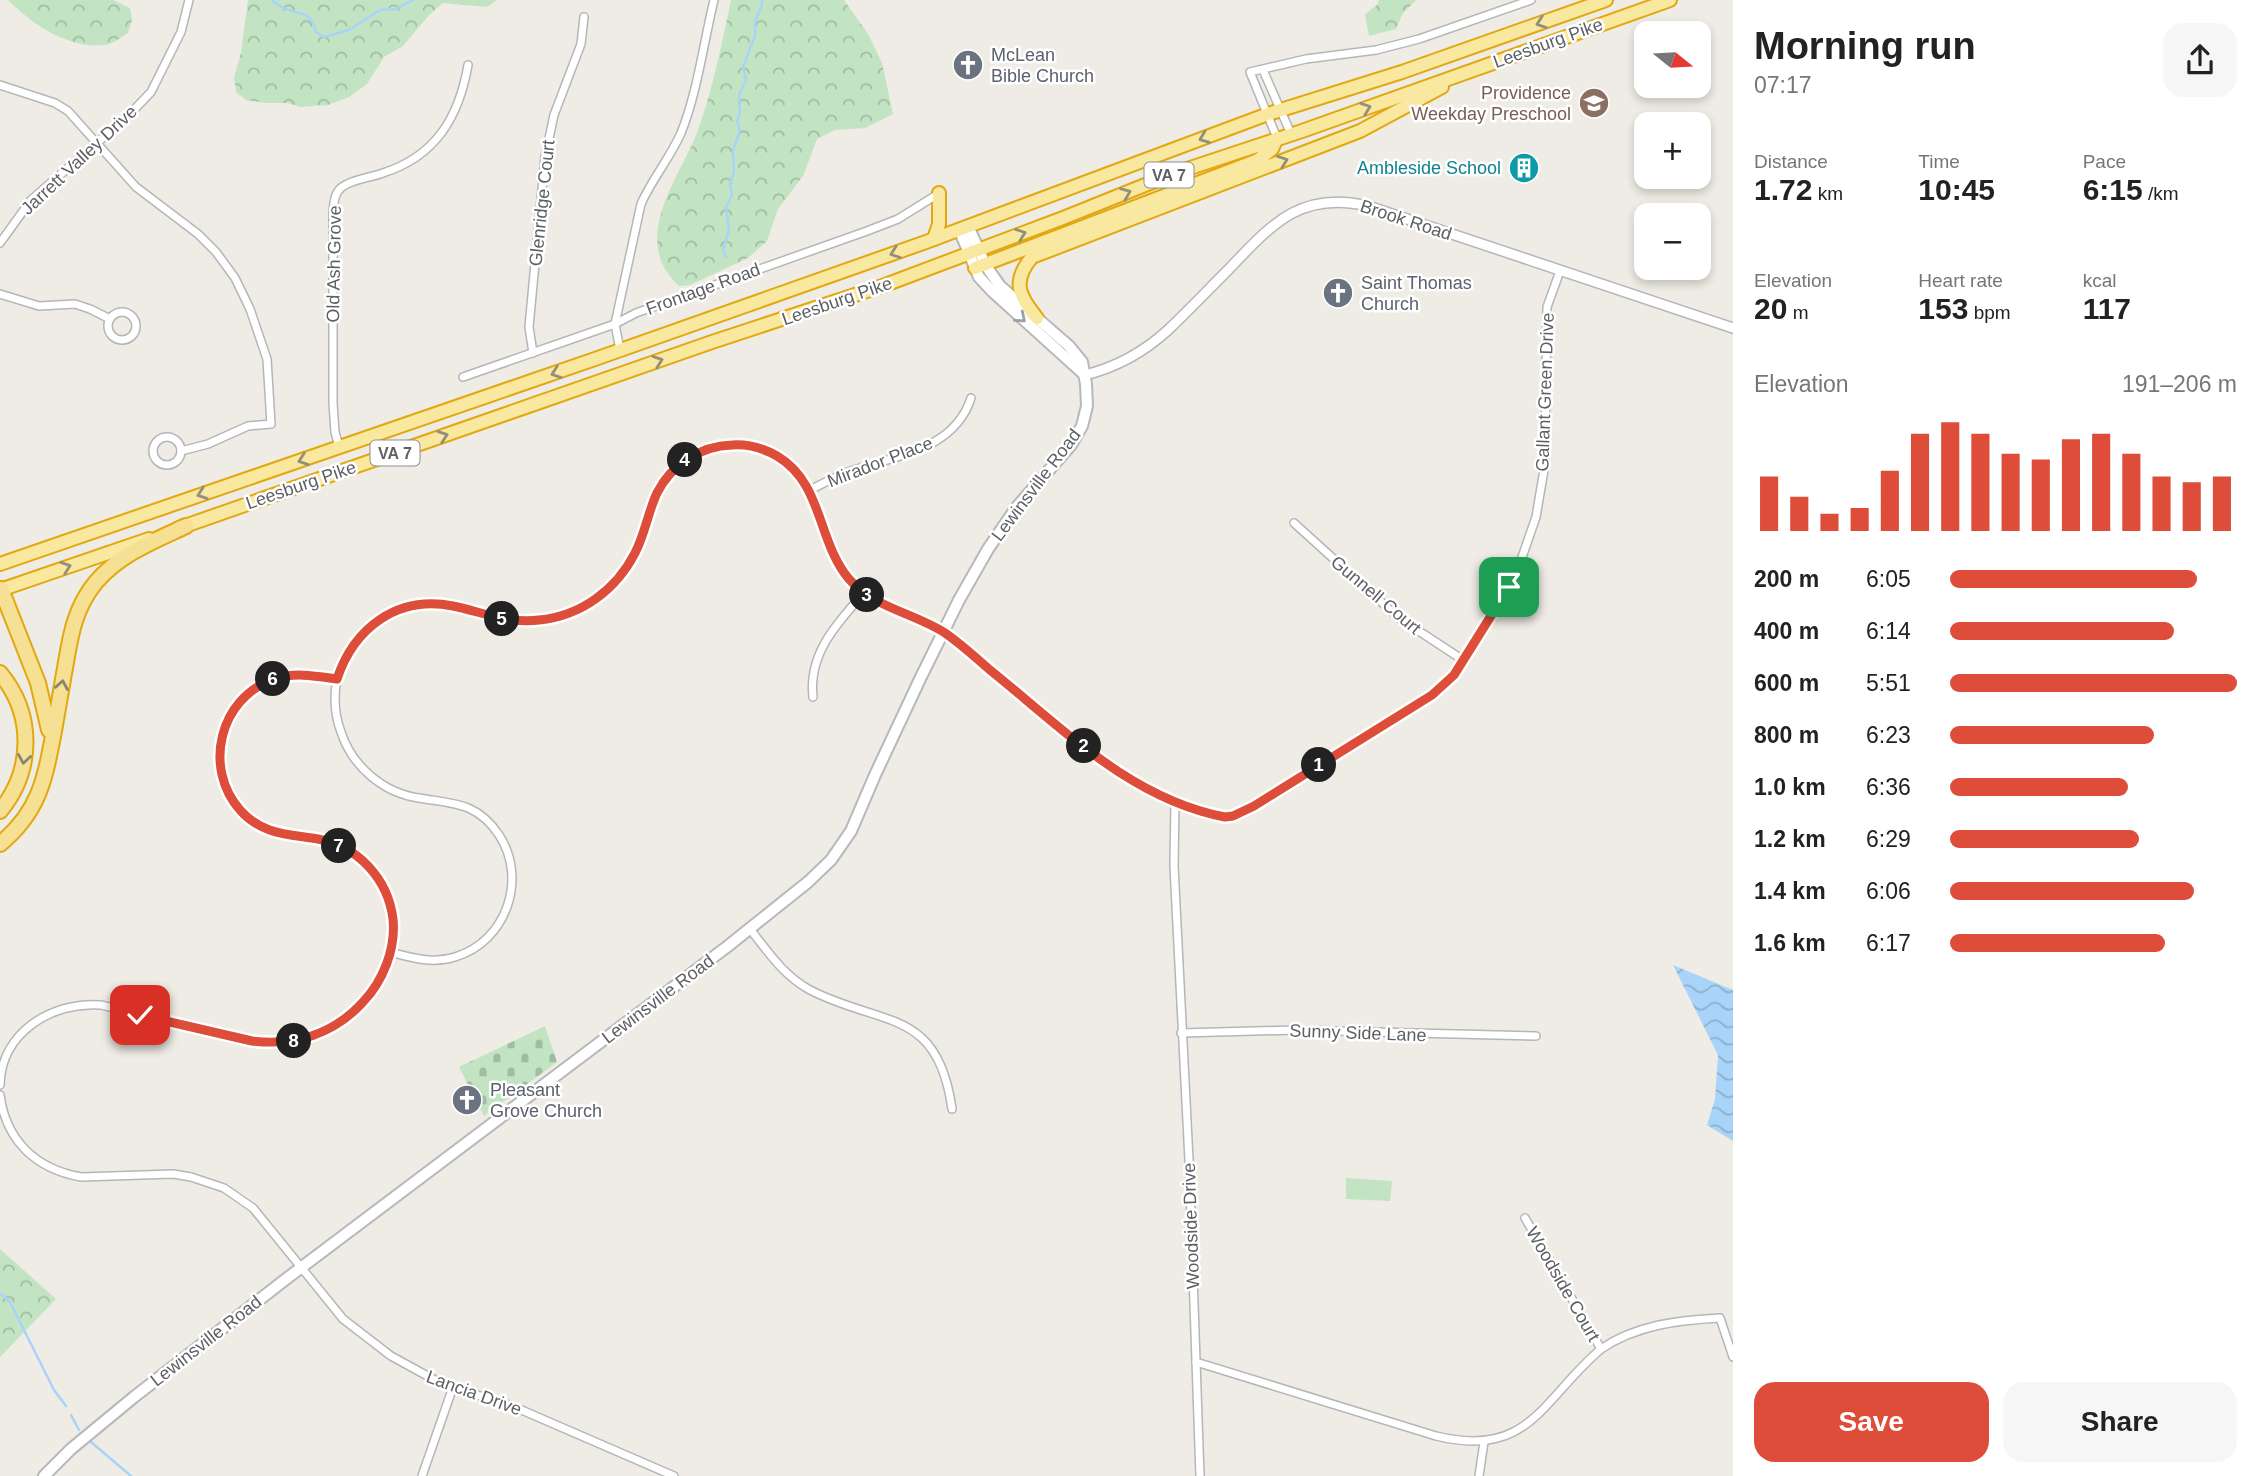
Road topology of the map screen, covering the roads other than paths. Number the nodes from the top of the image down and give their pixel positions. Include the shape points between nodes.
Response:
1 (189, 0) edge
2 (714, 0) edge
3 (1531, 0) edge
4 (1606, 0) edge
5 (1670, 0) edge
6 (584, 17) dead end
7 (468, 65) dead end
8 (1483, 67) junction
9 (1263, 70) junction
10 (0, 85) edge
11 (1282, 110) junction
12 (1268, 114) junction
13 (1291, 134) junction
14 (1277, 138) junction
15 (98, 143) junction
16 (939, 193) joint
17 (964, 227) junction
18 (934, 239) junction
19 (0, 243) edge
20 (974, 251) junction
21 (980, 266) junction
22 (1560, 271) junction
23 (0, 294) edge
24 (1037, 317) junction
25 (110, 319) junction
26 (615, 324) junction
27 (1733, 328) edge
28 (620, 350) junction
29 (533, 353) junction
30 (1085, 375) junction
31 (463, 377) dead end
32 (971, 398) dead end
33 (339, 447) junction
34 (181, 451) junction
35 (810, 489) junction
36 (1294, 523) dead end
37 (186, 526) junction
38 (0, 564) edge
39 (0, 588) edge
40 (864, 593) junction
41 (943, 632) junction
42 (1463, 660) junction
43 (0, 673) edge
44 (337, 679) junction
45 (813, 697) dead end
46 (50, 752) junction
47 (1175, 801) junction
48 (0, 811) edge
49 (0, 844) edge
50 (750, 929) junction
51 (390, 952) junction
52 (1181, 1033) junction
53 (1536, 1036) dead end
54 (0, 1085) edge
55 (0, 1095) edge
56 (952, 1109) dead end
57 (1525, 1218) dead end
58 (301, 1269) junction
59 (1601, 1349) junction
60 (1733, 1357) edge
61 (1196, 1362) junction
62 (453, 1388) junction
63 (1485, 1442) junction
64 (44, 1476) edge
65 (422, 1476) edge
66 (674, 1476) edge
67 (1200, 1476) edge
68 (1479, 1476) edge

1 - 15 street, Jarrett Valley Drive via 181,32 151,92
2 - 26 street via 686,120 641,204
3 - 9 street via 1376,50
4 -> 11 highway, Leesburg Pike
5 - 8 highway, Leesburg Pike / VA 7
6 - 29 street, Glenridge Court via 581,44 554,115 545,157 529,327
7 - 33 street, Old Ash Grove via 457,109 432,144 396,168 346,185 335,196 332,383
13 -> 8 highway, Leesburg Pike / VA 7
24 -> 8 highway via 1025,303 1019,282 1032,257 1360,131
9 - 11 street
9 - 12 street via 1250,72
10 - 15 street via 68,111
11 - 12 highway, Leesburg Pike
11 - 13 street
12 - 14 street
12 -> 17 highway, Leesburg Pike / VA 7
13 - 14 highway, Leesburg Pike / VA 7
20 -> 14 highway, Leesburg Pike / VA 7
14 - 21 highway via 1258,160
15 - 19 street, Jarrett Valley Drive via 31,200
15 - 34 street via 136,187 216,252 250,309 267,359 271,424 248,426
16 - 18 highway
16 - 26 street, Frontage Road via 898,219
17 - 18 highway, Leesburg Pike / VA 7
17 - 20 main road, Lewinsville Road
18 -> 28 highway, Leesburg Pike / VA 7
20 - 21 main road, Lewinsville Road
37 -> 20 highway, Leesburg Pike / VA 7
21 - 24 main road, Lewinsville Road
21 -> 30 main road, Lewinsville Road via 979,277 1005,305
22 - 27 street, Brook Road
22 - 30 street, Brook Road via 1368,206 1322,202 1273,224 1150,345 1114,366
22 - 42 street, Gallant Green Drive via 1548,307 1545,464 1536,517 1509,587
23 - 25 street via 39,306 75,304
24 - 30 main road, Lewinsville Road via 1074,352
25 - 25 street via 116,313 128,313 136,322 135,331 117,339 108,328
26 - 28 street
26 - 29 street, Frontage Road
28 -> 33 highway, Leesburg Pike / VA 7
29 - 31 street, Frontage Road
30 - 41 main road, Lewinsville Road via 1087,406 1078,435 1002,528
32 - 35 street, Mirador Place via 956,427 929,445
33 -> 38 highway, Leesburg Pike / VA 7
34 - 34 street via 178,442 165,437 153,452 157,461 167,465 178,460
35 - 40 street via 835,556
35 - 44 street via 783,460 759,448 732,445 702,451 664,481 637,551 615,583 594,600 567,614 535,621 502,619 438,604 409,607 381,618 363,633 349,650
36 - 42 street, Gunnell Court via 1399,618
39 -> 37 highway, Leesburg Pike / VA 7
46 -> 37 highway via 71,633 82,603 94,584 118,562
39 - 46 highway via 43,696
40 - 41 street
40 - 45 street via 820,650
41 - 47 street via 1111,768
41 - 50 main road, Lewinsville Road via 847,839 808,882
42 - 47 street, Gallant Green Drive via 1432,695 1243,812 1225,817
43 -> 48 highway via 17,699 26,734 22,771
44 - 51 street via 287,676 250,692 226,723 219,751 221,771 233,801 262,828 327,841 365,862 388,898 393,923
44 - 51 street via 338,725 363,769 407,796 468,808 491,825 509,857 510,901 498,925 480,945 442,960
46 - 49 highway via 34,805
47 - 52 street, Woodside Drive
50 - 56 street via 796,981 916,1033 941,1065
50 - 58 main road, Lewinsville Road
51 - 54 street via 365,1000 342,1021 313,1036 286,1042 252,1041 101,1005 74,1005 48,1013 26,1029 9,1052
52 - 53 street, Sunny Side Lane via 1294,1030
52 - 61 street, Woodside Drive
55 - 58 street, Lancia Drive via 11,1133 39,1163 81,1177 173,1174 208,1181 253,1208
57 - 59 street, Woodside Court
58 - 62 street, Lancia Drive via 360,1334
58 - 64 main road, Lewinsville Road via 134,1397
59 - 60 street via 1641,1330 1720,1318
59 - 63 street via 1533,1420
61 - 63 street via 1436,1436
61 - 67 street, Woodside Drive
62 - 65 street
62 - 66 street, Lancia Drive via 510,1405
63 - 68 street

